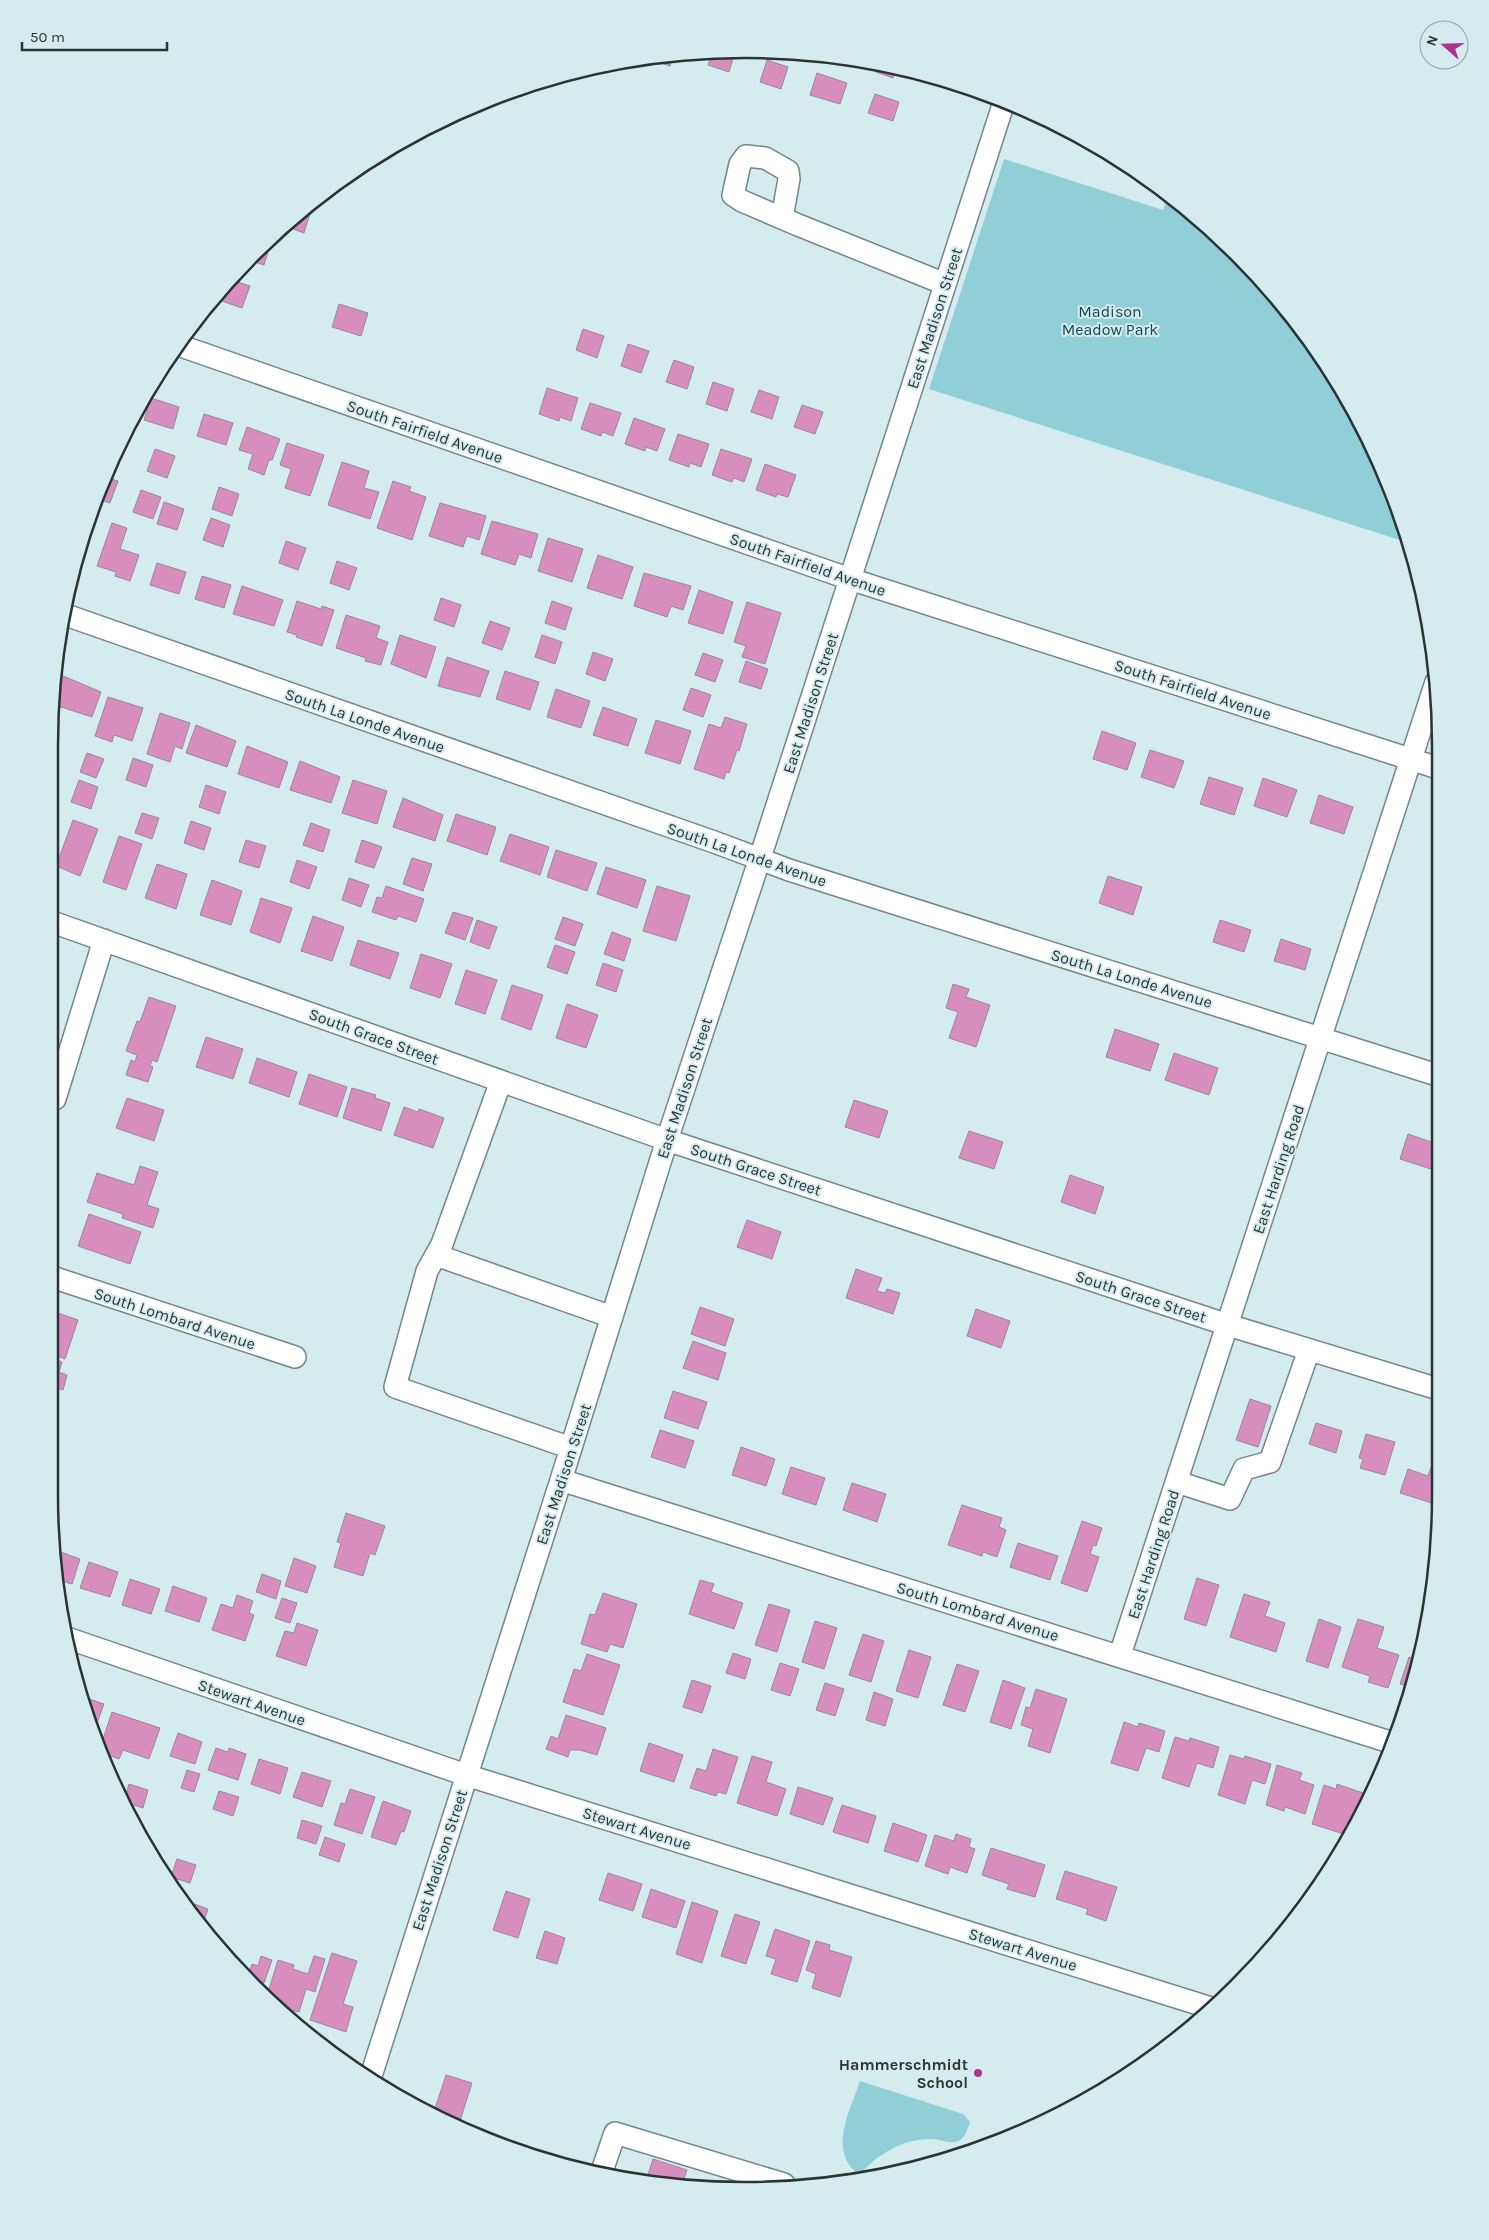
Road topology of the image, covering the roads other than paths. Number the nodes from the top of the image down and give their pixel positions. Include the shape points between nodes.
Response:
1 (1002, 108) edge
2 (782, 218) dead end
3 (945, 284) junction
4 (184, 347) edge
5 (850, 579) junction
6 (70, 617) edge
7 (1430, 700) edge
8 (1411, 759) junction
9 (1432, 766) edge
10 (760, 858) junction
11 (58, 924) edge
12 (104, 940) junction
13 (1321, 1038) junction
14 (1432, 1073) edge
15 (501, 1081) junction
16 (58, 1089) edge
17 (667, 1140) junction
18 (436, 1255) junction
19 (58, 1279) edge
20 (612, 1317) junction
21 (1228, 1325) junction
22 (1309, 1350) junction
23 (295, 1357) dead end
24 (1432, 1387) edge
25 (571, 1448) junction
26 (561, 1480) junction
27 (1177, 1482) junction
28 (73, 1640) edge
29 (1120, 1655) junction
30 (1386, 1741) edge
31 (466, 1775) junction
32 (1204, 2006) edge
33 (372, 2073) edge
34 (603, 2167) edge
35 (775, 2181) edge

1 - 3 street, East Madison Street
2 - 3 street
3 - 5 street, East Madison Street
4 - 5 street, South Fairfield Avenue
5 - 8 street, South Fairfield Avenue
5 - 10 street, East Madison Street
6 - 10 street, South La Londe Avenue
7 - 8 street, East Harding Road
8 - 9 street, South Fairfield Avenue
8 - 13 street, East Harding Road
10 - 13 street, South La Londe Avenue via 789,870
10 - 17 street, East Madison Street
11 - 12 street, South Grace Street
12 - 15 street, South Grace Street
12 - 16 street
13 - 14 street, South La Londe Avenue
13 - 21 street, East Harding Road
15 - 17 street, South Grace Street
15 - 18 street
17 - 20 street, East Madison Street
17 - 21 street, South Grace Street
18 - 20 street
18 - 25 street via 427,1271 395,1387
19 - 23 street, South Lombard Avenue
20 - 25 street, East Madison Street
21 - 22 street, South Grace Street
21 - 27 street, East Harding Road
22 - 24 street, South Grace Street
22 - 27 street via 1270,1462 1244,1469 1230,1499
25 - 26 street, East Madison Street
26 - 29 street, South Lombard Avenue
26 - 31 street, East Madison Street
27 - 29 street, East Harding Road
28 - 31 street, Stewart Avenue
29 - 30 street, South Lombard Avenue
31 - 32 street, Stewart Avenue
31 - 33 street, East Madison Street
34 - 35 street via 615,2133

